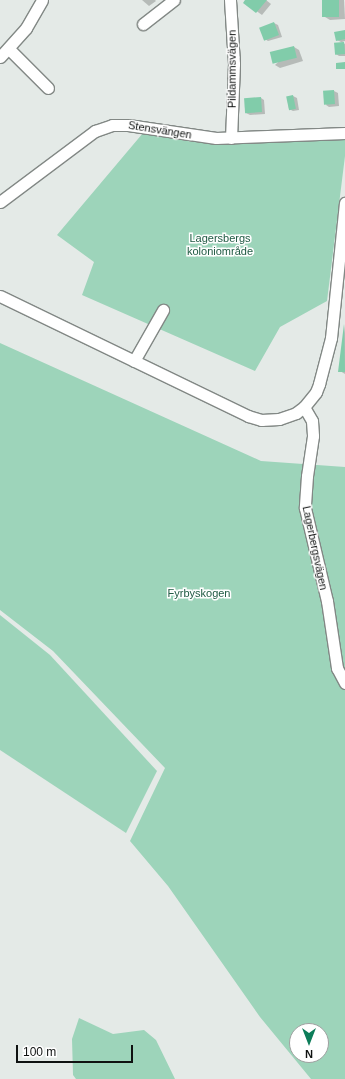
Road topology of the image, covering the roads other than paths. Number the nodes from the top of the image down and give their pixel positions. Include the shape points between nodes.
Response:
1 (42, 0) edge
2 (174, 0) edge
3 (230, 0) edge
4 (143, 24) dead end
5 (9, 48) junction
6 (0, 57) edge
7 (48, 88) dead end
8 (345, 133) edge
9 (231, 138) junction
10 (0, 202) edge
11 (345, 203) edge
12 (0, 296) edge
13 (163, 310) dead end
14 (134, 361) junction
15 (304, 407) junction
16 (345, 682) edge

1 - 5 street via 33,17
2 - 4 street
3 - 9 street, Pildammsvägen via 234,64
5 - 6 street
5 - 7 street
8 - 9 street, Stensvängen
9 - 10 street, Stensvängen via 197,136 128,125 104,127 95,131
11 - 15 street via 331,338 316,392
12 - 14 street
13 - 14 street
14 - 15 street via 261,420 289,417
15 - 16 street, Lagerbergsvägen via 312,421 313,432 305,508 327,601 337,668

